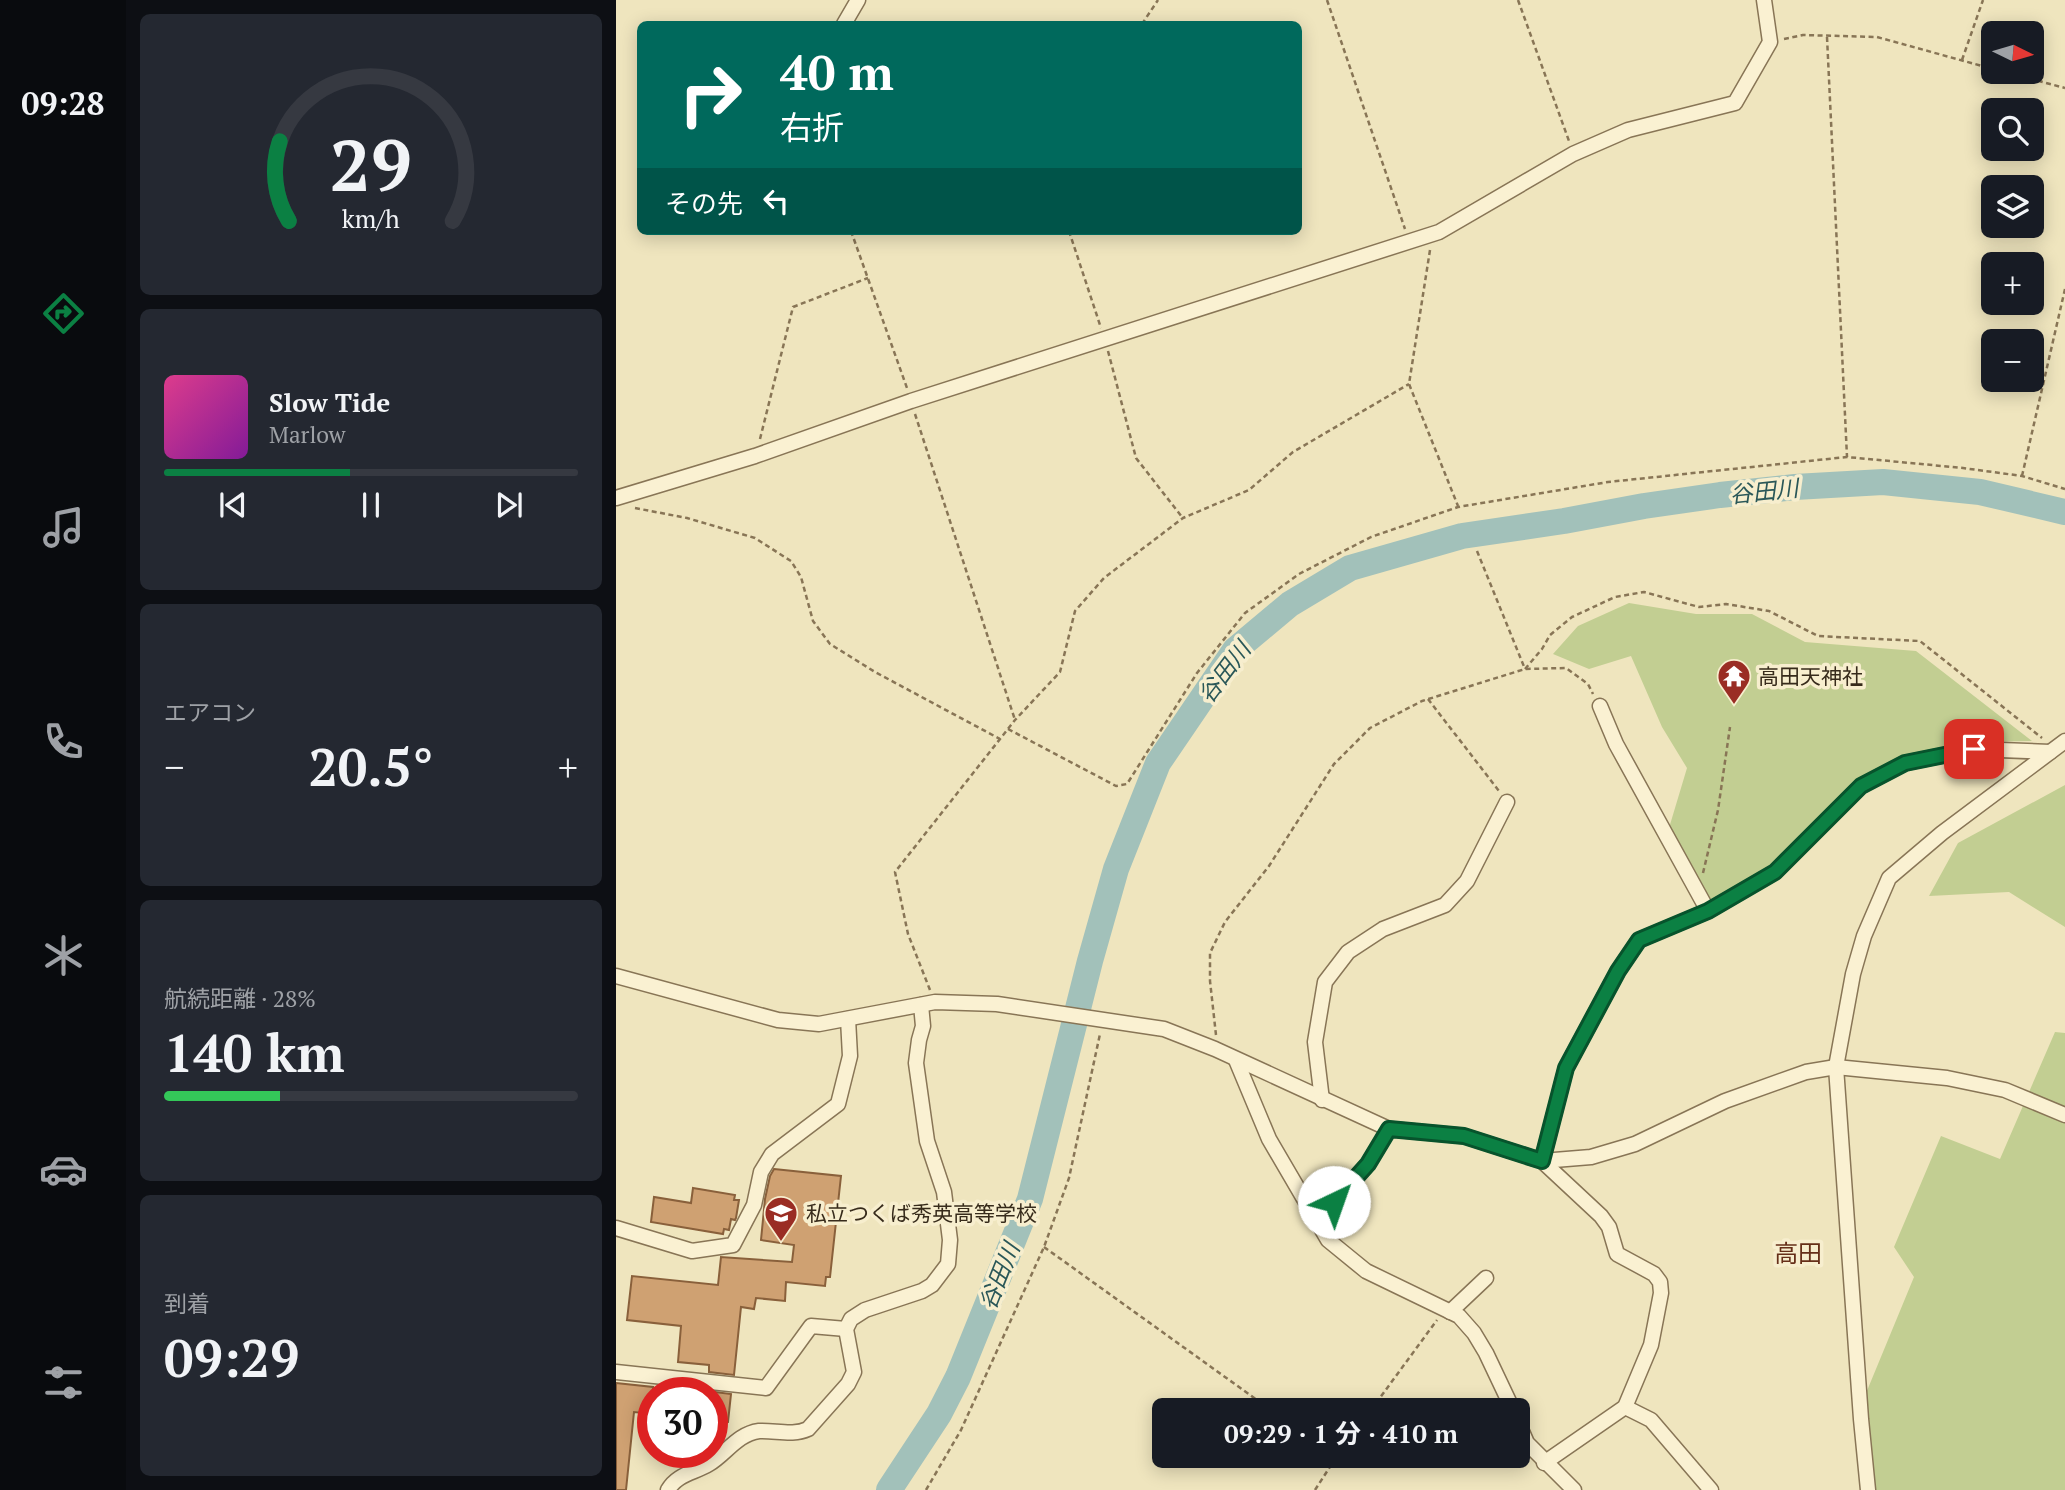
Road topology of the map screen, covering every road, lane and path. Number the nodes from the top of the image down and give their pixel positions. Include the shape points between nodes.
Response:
1 (858, 0) edge
2 (1158, 0) edge
3 (1327, 0) edge
4 (1518, 0) edge
5 (1764, 0) edge
6 (1983, 0) edge
7 (846, 21) edge
8 (1144, 21) edge
9 (1827, 37) junction
10 (1770, 42) junction
11 (1962, 60) junction
12 (1981, 66) edge
13 (2044, 82) edge
14 (2065, 88) edge
15 (1573, 154) junction
16 (1440, 232) junction
17 (853, 235) edge
18 (1070, 235) edge
19 (1409, 242) junction
20 (869, 278) junction
21 (2065, 289) edge
22 (1104, 339) junction
23 (1409, 384) junction
24 (911, 401) junction
25 (755, 456) junction
26 (1847, 457) junction
27 (2022, 477) junction
28 (2065, 489) edge
29 (622, 501) edge
30 (1458, 507) junction
31 (1182, 518) junction
32 (1477, 551) dead end
33 (1525, 669) junction
34 (1428, 699) junction
35 (1600, 706) joint
36 (1015, 720) junction
37 (1730, 727) dead end
38 (1008, 729) junction
39 (1000, 739) junction
40 (2057, 747) edge
41 (1507, 802) joint
42 (1698, 893) junction
43 (1708, 911) junction
44 (616, 976) edge
45 (928, 1004) junction
46 (848, 1019) junction
47 (1103, 1021) junction
48 (1215, 1049) junction
49 (1236, 1060) junction
50 (1836, 1067) junction
51 (1322, 1100) junction
52 (2065, 1115) edge
53 (1389, 1129) junction
54 (1542, 1161) junction
55 (1316, 1222) junction
56 (616, 1228) edge
57 (1044, 1247) junction
58 (1486, 1278) dead end
59 (1448, 1311) junction
60 (846, 1329) junction
61 (616, 1372) edge
62 (1253, 1398) edge
63 (1380, 1398) edge
64 (1507, 1398) edge
65 (1625, 1407) junction
66 (1530, 1447) edge
67 (1544, 1463) junction
68 (1329, 1468) edge
69 (668, 1490) edge
70 (926, 1490) edge
71 (1315, 1490) edge
72 (1574, 1490) edge
73 (1711, 1490) edge
74 (1868, 1490) edge

1 - 7 street
2 - 8 path
3 - 19 path
4 - 15 path
5 - 10 street
6 - 11 path
9 - 10 path via 1803,35
9 - 11 path via 1877,37
9 - 26 path
10 - 15 street via 1735,103 1628,130
11 - 12 path
13 - 14 path
15 - 16 street
16 - 19 street
16 - 23 path via 1432,244
17 - 20 path
18 - 22 path
19 - 22 street
20 - 24 path
20 - 25 path via 793,307
21 - 27 path
22 - 24 street
22 - 31 path via 1136,458
23 - 30 path
23 - 31 path via 1293,452 1249,490
24 - 25 street
24 - 36 path
25 - 29 street
26 - 27 path
26 - 30 path via 1608,482
27 - 28 path
29 - 39 path via 640,510 755,538 791,561 802,577 813,621 830,644
30 - 38 path via 1371,537 1299,574 1245,612 1197,673 1127,784 1116,786
31 - 36 path via 1104,578 1075,611 1060,672
32 - 33 path
33 - 34 path
33 - 35 path via 1566,668 1588,684
33 - 40 path via 1550,635 1572,617 1615,597 1644,592 1699,607 1726,604 1769,611 1818,636 1920,641
34 - 41 path
34 - 48 path via 1370,728 1334,764 1269,866 1225,922 1210,953
35 - 42 street
36 - 38 path
37 - 42 path via 1718,810
38 - 39 path
39 - 45 path via 895,872
40 - 43 street via 1974,749 1905,763 1861,786 1775,872
40 - 50 street via 1889,877 1857,961
41 - 51 street via 1467,881 1446,905 1383,929 1348,952 1325,982 1315,1042
42 - 43 street
43 - 54 street via 1639,940 1618,971 1566,1068
44 - 46 street via 778,1020 820,1024
45 - 46 street
45 - 47 street via 997,1003
45 - 60 street via 916,1063 927,1141 944,1192 950,1240 947,1264 922,1291 864,1310
46 - 56 street via 850,1056 838,1104 772,1154 761,1172 754,1205 733,1245 692,1251
47 - 48 street via 1164,1029
47 - 57 path via 1069,1178
48 - 49 street
49 - 51 street
49 - 55 street via 1269,1139
50 - 52 street via 1947,1078 2005,1090
50 - 54 street via 1805,1072 1725,1101 1635,1144 1591,1157
50 - 74 street
51 - 53 street
53 - 54 street via 1464,1136
53 - 55 street via 1368,1164
54 - 65 street via 1601,1216 1618,1254 1654,1273 1660,1282 1651,1345
55 - 59 street via 1328,1240 1366,1271
57 - 62 path
57 - 70 path via 961,1430
58 - 59 street
59 - 63 path
59 - 64 street via 1475,1333
60 - 61 street via 811,1326 766,1388
60 - 69 street via 854,1372 808,1429 742,1436
65 - 67 street
65 - 73 street via 1651,1420
66 - 67 street
67 - 72 street
68 - 71 path

